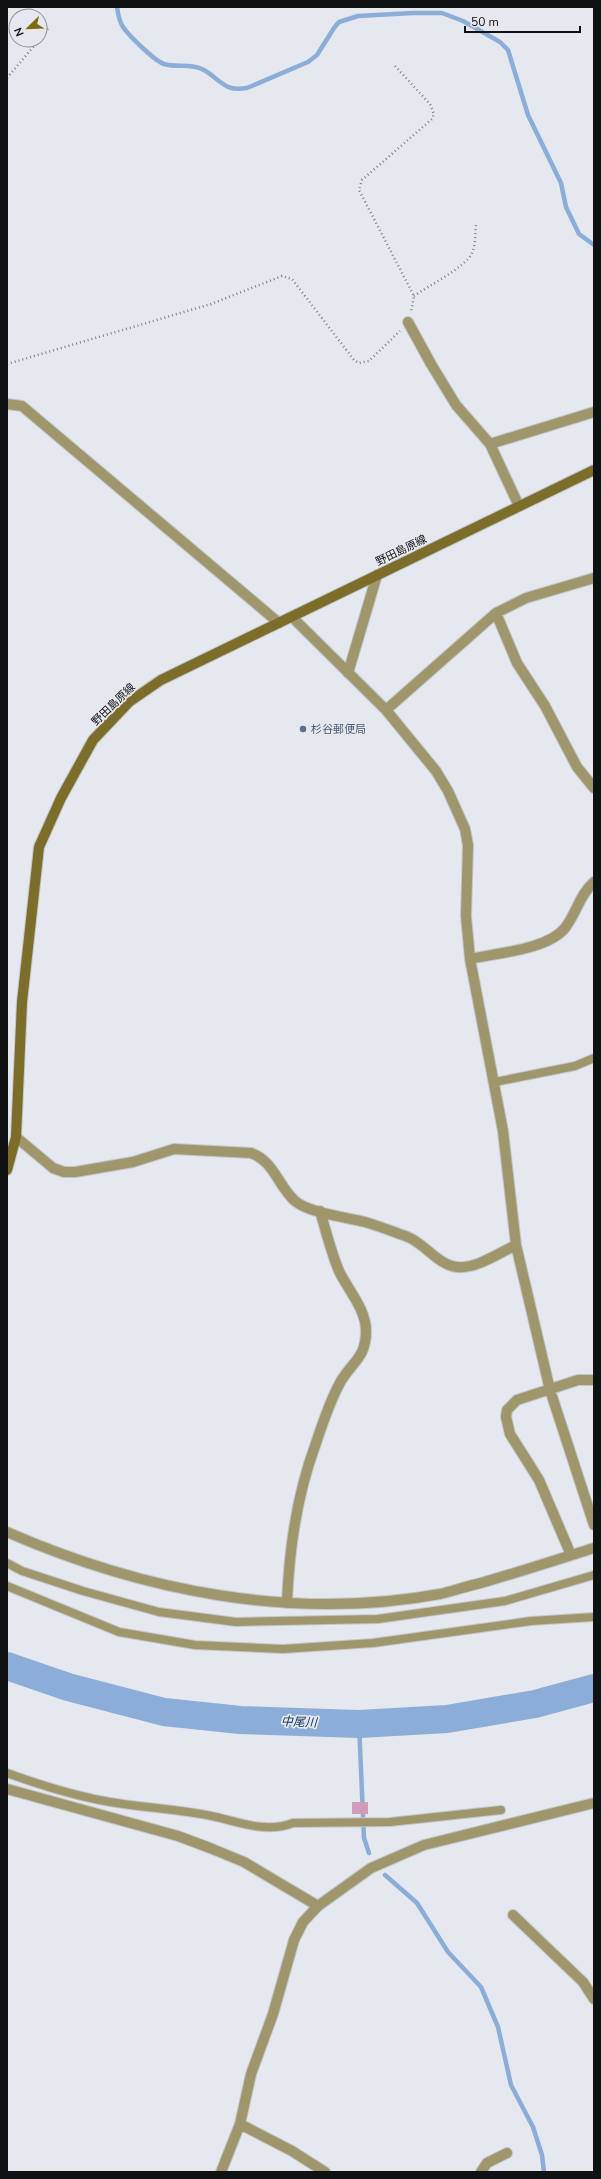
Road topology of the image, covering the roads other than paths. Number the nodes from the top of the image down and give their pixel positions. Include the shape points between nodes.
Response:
1 (408, 322) road end
2 (7, 404) edge
3 (594, 412) edge
4 (490, 444) junction
5 (594, 470) edge
6 (519, 506) junction
7 (377, 575) junction
8 (594, 578) edge
9 (496, 613) junction
10 (292, 617) junction
11 (279, 623) junction
12 (348, 673) junction
13 (386, 710) junction
14 (594, 788) edge
15 (594, 882) edge
16 (470, 959) junction
17 (594, 1058) edge
18 (495, 1082) junction
19 (16, 1137) junction
20 (7, 1170) edge
21 (320, 1211) junction
22 (516, 1245) junction
23 (594, 1380) edge
24 (550, 1390) junction
25 (594, 1524) edge
26 (7, 1532) edge
27 (594, 1548) edge
28 (571, 1555) junction
29 (7, 1563) edge
30 (594, 1575) edge
31 (7, 1586) edge
32 (287, 1603) junction
33 (594, 1617) edge
34 (7, 1774) edge
35 (7, 1790) edge
36 (594, 1803) edge
37 (501, 1810) dead end
38 (318, 1906) junction
39 (513, 1915) dead end
40 (594, 1999) edge
41 (240, 2124) junction
42 (507, 2153) dead end
43 (221, 2172) edge
44 (325, 2172) edge
45 (482, 2172) edge

1 - 4 street via 456,405
2 - 11 street via 22,406
3 - 4 street
4 - 6 street
5 - 6 main road, 野田島原線
6 - 7 main road, 野田島原線
7 - 10 main road, 野田島原線
7 - 12 street
8 - 9 street via 526,598
9 - 13 street
9 - 14 street via 517,663 545,706 577,767
10 - 11 main road, 野田島原線
10 - 12 street
11 - 19 main road, 野田島原線 via 161,680 129,702 93,740 61,798 38,854 22,1002
12 - 13 street
13 - 16 street via 436,771 465,829 468,845 466,916
15 - 16 street via 564,930 555,937 533,946
16 - 18 street
17 - 18 lane via 575,1066
18 - 22 street
19 - 20 main road, 野田島原線
19 - 21 street via 53,1168 64,1172 133,1162 174,1149 250,1153 266,1161 296,1201
21 - 22 street via 367,1223 410,1238 448,1265 456,1267 481,1262
21 - 32 street via 337,1265 362,1314 366,1333 359,1360 341,1382 315,1446 304,1484 288,1568
22 - 24 street
23 - 24 street via 578,1380
24 - 25 street
24 - 28 street via 524,1397 511,1404 507,1410 506,1425 538,1480
26 - 32 street via 46,1549 120,1574 201,1593
27 - 28 street
28 - 32 street via 440,1594 364,1603
29 - 30 lane via 22,1571 83,1591 159,1612 236,1622 378,1619 505,1600
31 - 33 lane via 119,1632 202,1645 282,1649 373,1643 531,1621
34 - 37 lane via 104,1800 216,1817 240,1825 279,1828 293,1823 390,1822
35 - 38 street via 178,1836 244,1862
36 - 38 street via 424,1845 371,1868
38 - 41 street via 303,1922 294,1940 273,2014 251,2074
39 - 40 street via 583,1982
41 - 43 street
41 - 44 street via 292,2151
42 - 45 street via 487,2164

